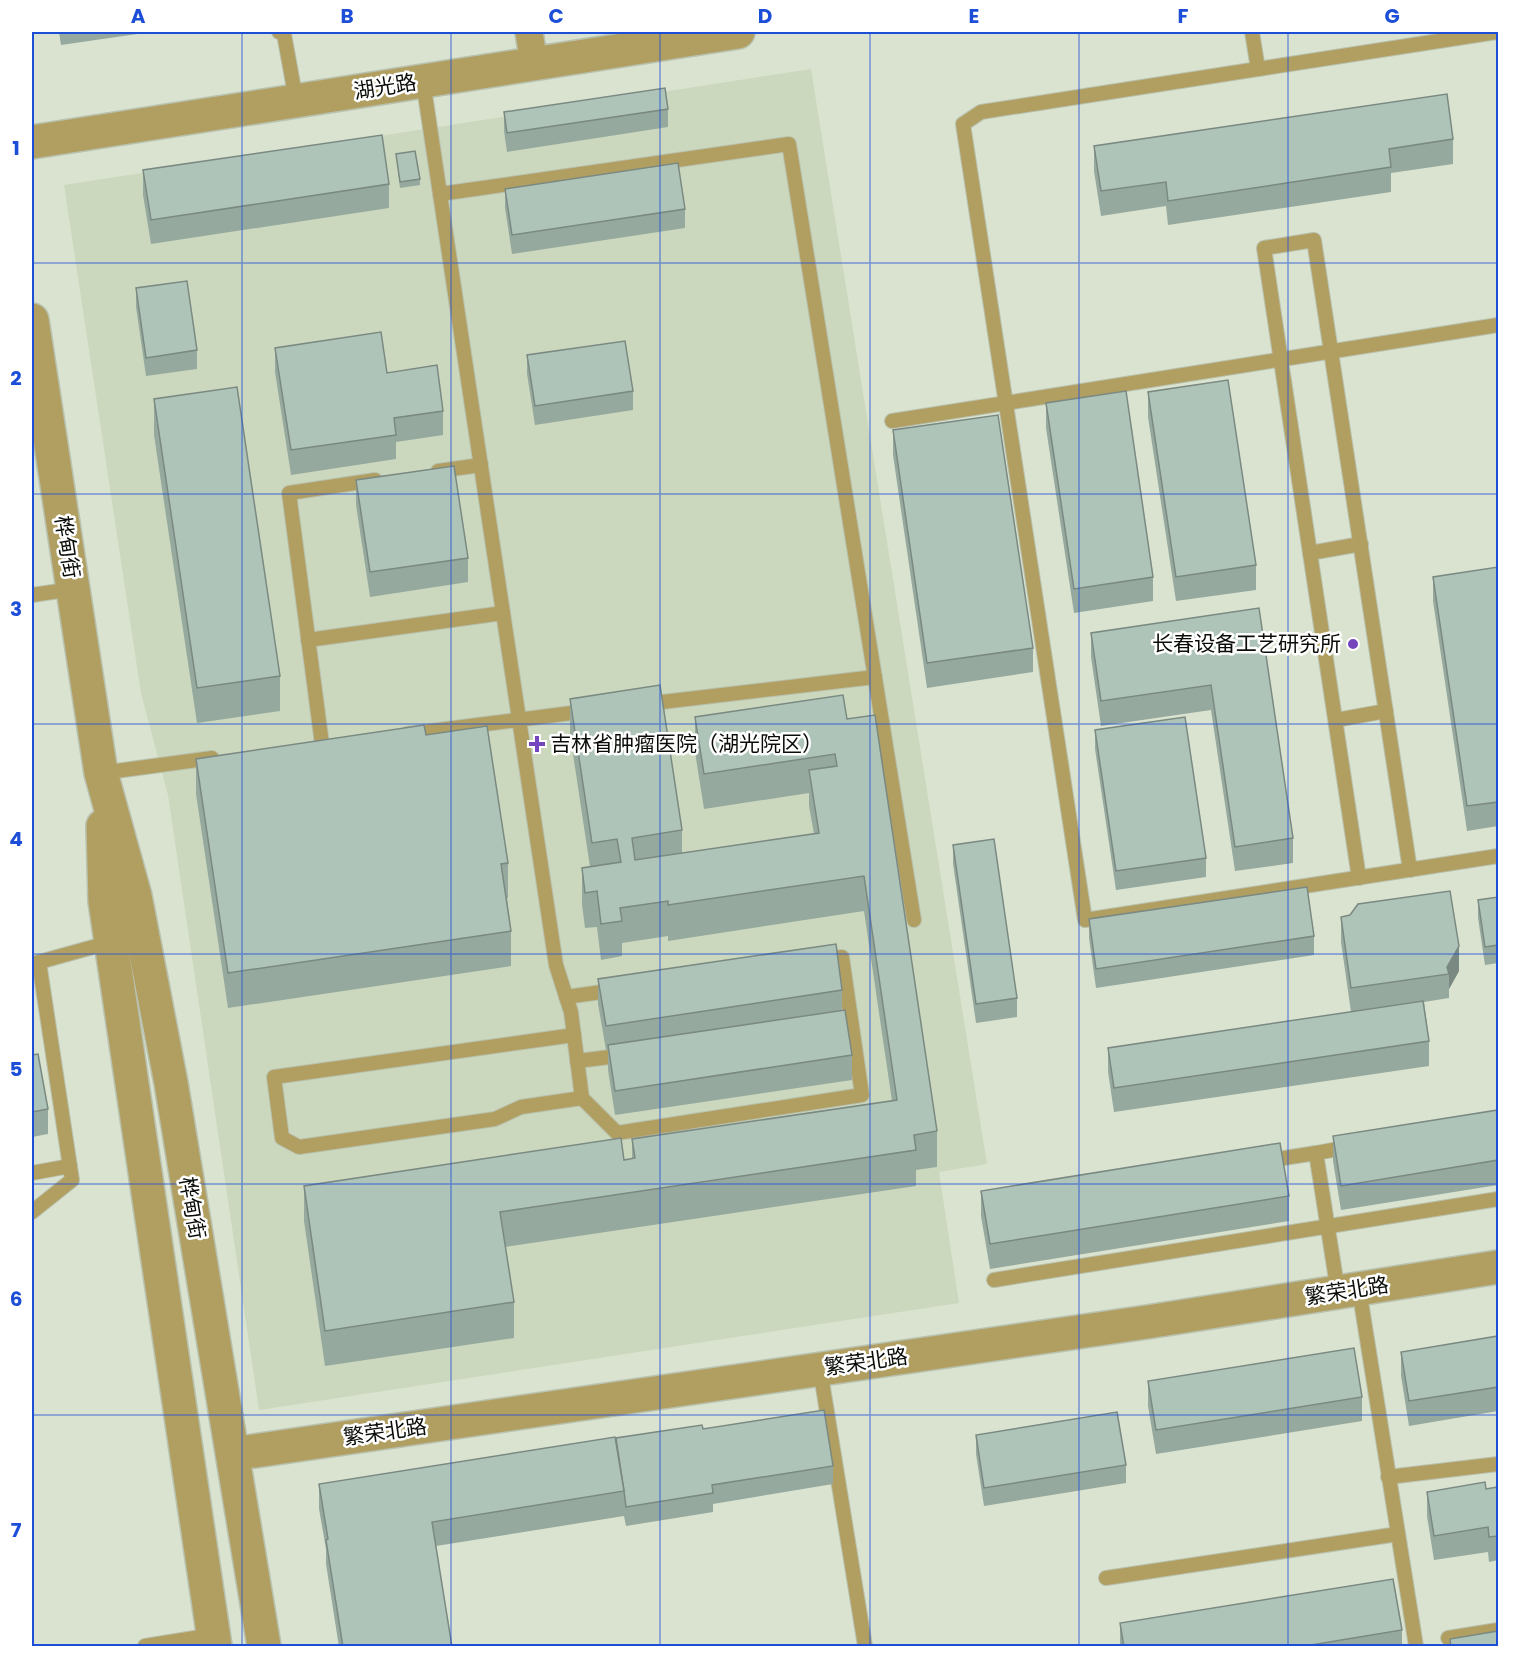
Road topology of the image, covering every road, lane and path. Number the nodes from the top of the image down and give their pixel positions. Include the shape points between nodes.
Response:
1 (279, 32) edge
2 (529, 32) edge
3 (738, 32) edge
4 (1252, 32) edge
5 (1497, 32) edge
6 (534, 64) junction
7 (1258, 69) junction
8 (423, 81) junction
9 (296, 101) junction
10 (32, 142) edge
11 (440, 194) junction
12 (32, 320) edge
13 (1498, 325) edge
14 (1332, 351) junction
15 (1281, 359) junction
16 (1006, 403) junction
17 (892, 421) dead end
18 (481, 465) junction
19 (424, 473) edge
20 (390, 478) edge
21 (1361, 544) junction
22 (1310, 553) junction
23 (73, 589) junction
24 (32, 595) edge
25 (503, 614) junction
26 (308, 640) junction
27 (875, 677) junction
28 (634, 705) edge
29 (600, 710) edge
30 (1386, 711) junction
31 (519, 720) junction
32 (1336, 720) junction
33 (391, 736) edge
34 (322, 744) edge
35 (229, 755) edge
36 (101, 773) junction
37 (1498, 856) edge
38 (1410, 870) junction
39 (1359, 878) junction
40 (914, 920) dead end
41 (111, 942) junction
42 (808, 962) edge
43 (35, 963) edge
44 (635, 987) edge
45 (566, 997) junction
46 (574, 1035) junction
47 (634, 1053) edge
48 (577, 1061) junction
49 (582, 1098) junction
50 (1362, 1146) edge
51 (1316, 1153) junction
52 (1246, 1164) edge
53 (70, 1166) junction
54 (32, 1173) edge
55 (1498, 1199) edge
56 (32, 1212) edge
57 (1328, 1227) junction
58 (1498, 1267) edge
59 (994, 1280) dead end
60 (1348, 1291) junction
61 (820, 1369) junction
62 (233, 1454) junction
63 (1498, 1464) edge
64 (1389, 1478) junction
65 (1398, 1534) junction
66 (1106, 1578) dead end
67 (1498, 1630) edge
68 (1448, 1638) edge
69 (214, 1641) edge
70 (145, 1647) edge
71 (264, 1647) edge
72 (865, 1647) edge
73 (1416, 1647) edge

1 - 9 lane via 284,34
2 - 6 street
3 - 6 street, 湖光路
4 - 7 lane
5 - 7 lane
6 - 8 street, 湖光路
7 - 16 lane via 981,112 963,124
8 - 9 street, 湖光路
8 - 11 lane
9 - 10 street, 湖光路
11 - 18 lane
11 - 27 lane via 789,144
12 - 23 street, 桦甸街
13 - 14 lane
14 - 15 lane
14 - 15 lane via 1314,240 1264,248
14 - 21 lane
15 - 16 lane
15 - 22 lane
16 - 17 lane
16 - 39 lane via 1085,920
18 - 19 lane
18 - 25 lane
20 - 26 lane via 289,493
21 - 22 lane
21 - 30 lane
22 - 32 lane
23 - 24 lane
23 - 36 street, 桦甸街
25 - 26 lane
25 - 31 lane
26 - 34 lane
27 - 28 lane
27 - 40 lane
29 - 31 lane
30 - 32 lane
30 - 38 lane
31 - 33 lane
31 - 45 lane via 556,965
32 - 39 lane
35 - 36 lane
36 - 41 street, 桦甸街 via 105,901
36 - 62 street, 桦甸街 via 135,896 171,1083
37 - 38 lane
38 - 39 lane
41 - 43 lane
41 - 69 street, 桦甸街
42 - 49 lane via 842,957 846,1024 862,1095 617,1133
43 - 53 lane
44 - 45 lane
45 - 46 lane
46 - 48 lane
46 - 49 lane via 274,1077 282,1138 299,1147 495,1119 521,1107
47 - 48 lane
48 - 49 lane
50 - 51 lane
51 - 52 lane
51 - 57 lane
53 - 54 lane
53 - 56 lane via 72,1180
55 - 57 lane
57 - 59 lane
57 - 60 lane
58 - 60 street, 繁荣北路
60 - 61 street, 繁荣北路
60 - 64 lane
61 - 62 street, 繁荣北路
61 - 72 lane
62 - 71 street, 桦甸街
63 - 64 lane
64 - 65 lane
65 - 66 lane
65 - 73 lane
67 - 68 lane
69 - 70 lane

